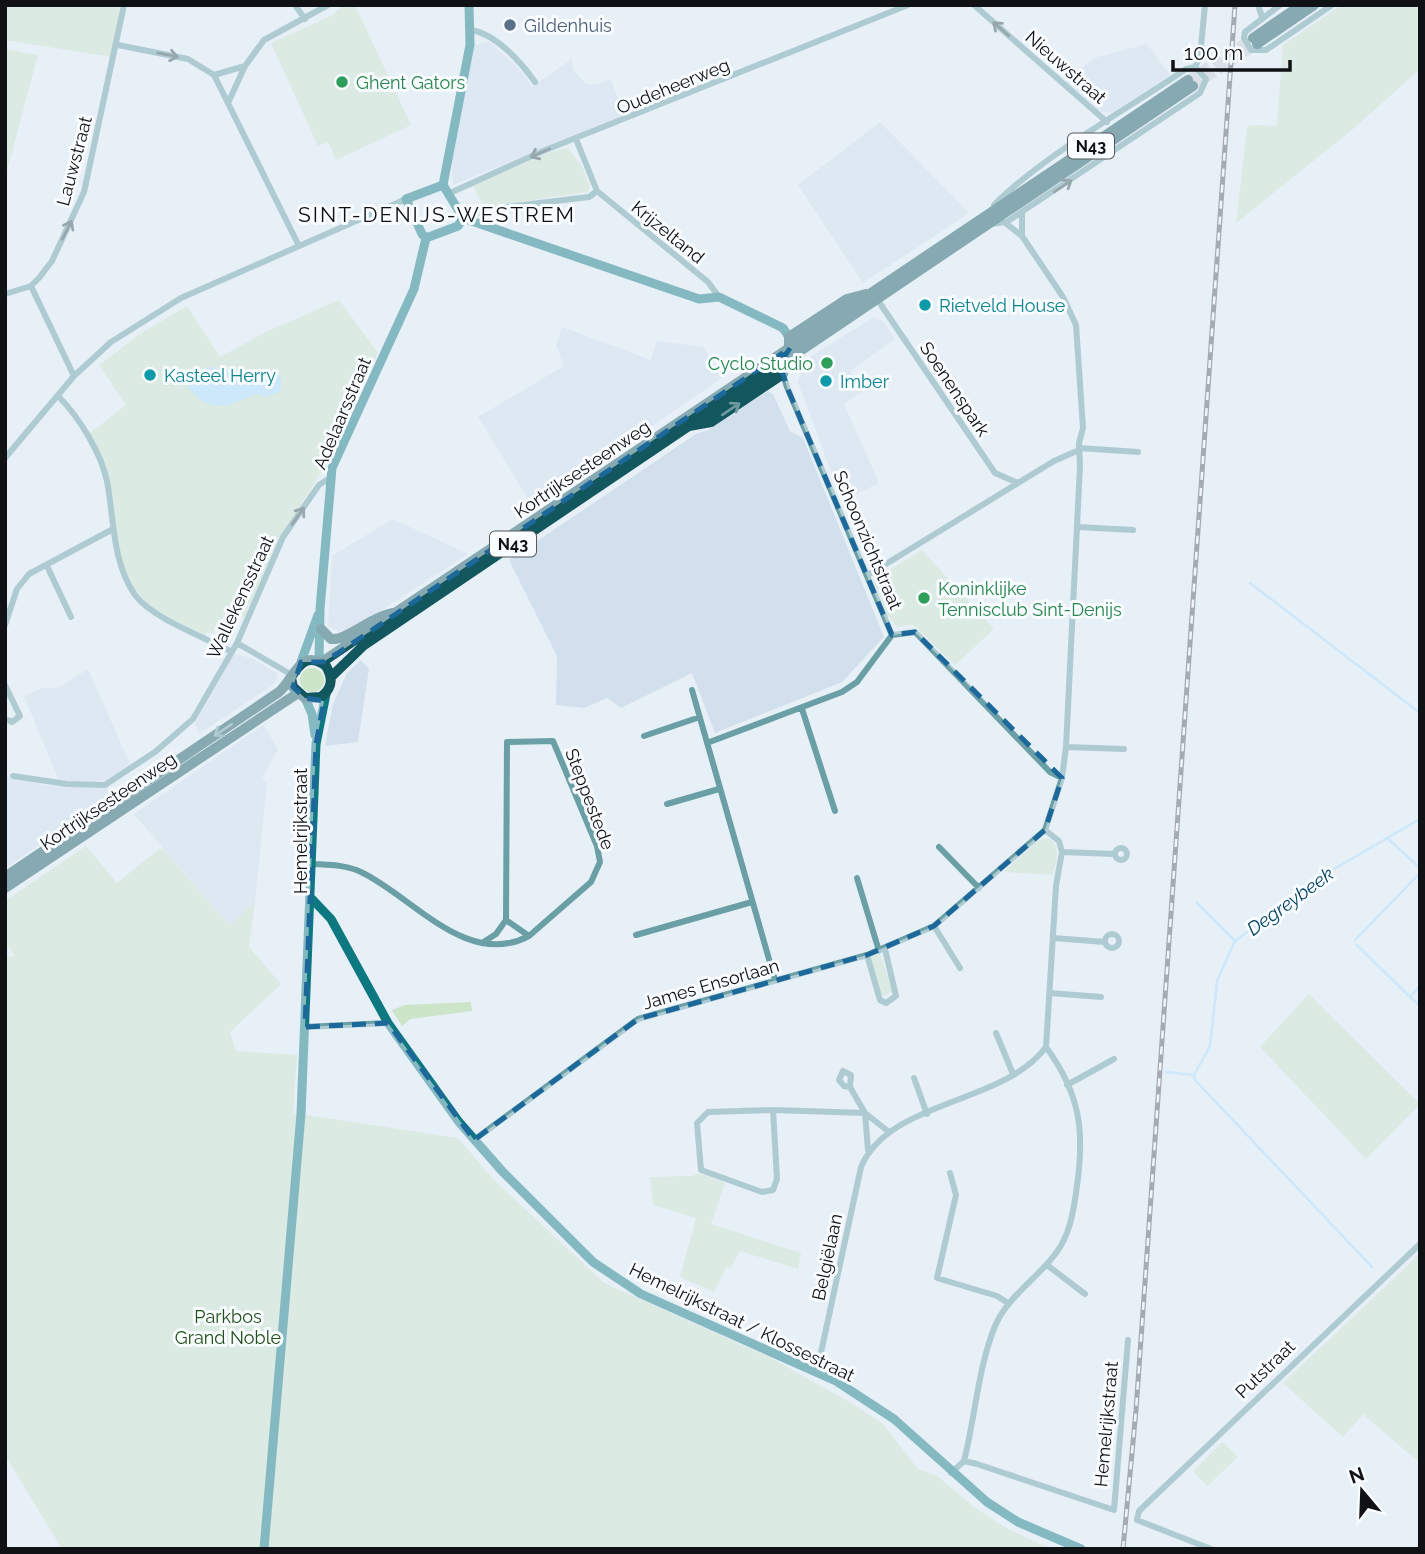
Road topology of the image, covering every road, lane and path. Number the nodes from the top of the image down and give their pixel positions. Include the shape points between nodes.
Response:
1 (124, 5) edge
2 (295, 5) edge
3 (328, 5) edge
4 (469, 5) edge
5 (908, 5) edge
6 (974, 5) edge
7 (1205, 5) edge
8 (1258, 5) edge
9 (1280, 5) edge
10 (1301, 5) edge
11 (1314, 5) edge
12 (1332, 5) edge
13 (1262, 17) junction
14 (304, 19) junction
15 (471, 30) junction
16 (118, 45) junction
17 (244, 66) junction
18 (1195, 67) junction
19 (214, 75) junction
20 (535, 82) dead end
21 (228, 103) junction
22 (1107, 122) junction
23 (576, 139) junction
24 (443, 185) junction
25 (597, 191) junction
26 (450, 194) junction
27 (406, 199) junction
28 (994, 208) junction
29 (1022, 213) junction
30 (463, 218) junction
31 (1006, 223) junction
32 (985, 227) junction
33 (1022, 236) junction
34 (426, 238) junction
35 (299, 246) junction
36 (31, 286) junction
37 (5, 294) edge
38 (719, 297) junction
39 (874, 297) junction
40 (789, 342) junction
41 (787, 359) junction
42 (783, 374) junction
43 (74, 376) junction
44 (59, 397) junction
45 (685, 427) junction
46 (1079, 452) junction
47 (1138, 452) dead end
48 (5, 458) edge
49 (330, 478) junction
50 (1018, 483) junction
51 (1077, 527) junction
52 (113, 529) junction
53 (1133, 530) dead end
54 (47, 566) junction
55 (868, 575) junction
56 (320, 609) junction
57 (397, 612) junction
58 (71, 617) dead end
59 (5, 625) edge
60 (321, 629) junction
61 (892, 635) junction
62 (237, 643) junction
63 (232, 652) junction
64 (301, 662) junction
65 (321, 662) junction
66 (292, 676) junction
67 (331, 677) junction
68 (5, 685) edge
69 (692, 690) dead end
70 (326, 694) junction
71 (301, 696) junction
72 (802, 709) junction
73 (700, 717) junction
74 (5, 719) edge
75 (644, 736) dead end
76 (707, 743) junction
77 (316, 744) junction
78 (1066, 747) junction
79 (1124, 749) dead end
80 (13, 776) dead end
81 (1062, 778) junction
82 (111, 783) junction
83 (719, 789) junction
84 (123, 798) junction
85 (667, 804) dead end
86 (835, 811) dead end
87 (1042, 832) junction
88 (939, 847) dead end
89 (1062, 852) junction
90 (1115, 854) dead end
91 (314, 864) junction
92 (5, 877) edge
93 (857, 878) dead end
94 (5, 888) edge
95 (979, 888) junction
96 (312, 900) junction
97 (752, 902) junction
98 (506, 920) junction
99 (934, 926) junction
100 (636, 935) dead end
101 (529, 936) junction
102 (1053, 938) junction
103 (1105, 942) dead end
104 (482, 943) junction
105 (882, 950) junction
106 (867, 955) junction
107 (960, 968) dead end
108 (775, 980) junction
109 (1050, 993) junction
110 (1101, 997) dead end
111 (388, 1023) junction
112 (305, 1027) junction
113 (996, 1033) dead end
114 (1046, 1047) junction
115 (1114, 1059) dead end
116 (1013, 1074) junction
117 (914, 1078) dead end
118 (1067, 1085) junction
119 (850, 1087) dead end
120 (773, 1110) junction
121 (865, 1113) junction
122 (927, 1114) junction
123 (889, 1132) junction
124 (474, 1140) junction
125 (868, 1150) junction
126 (950, 1173) dead end
127 (1420, 1244) edge
128 (1047, 1265) junction
129 (1085, 1294) dead end
130 (1008, 1303) junction
131 (1128, 1340) dead end
132 (817, 1371) junction
133 (964, 1461) junction
134 (951, 1473) junction
135 (264, 1549) edge
136 (1081, 1549) edge
137 (1211, 1549) edge

1 - 16 street, Lauwstraat
2 - 14 street
3 - 14 street
4 - 15 street
5 - 23 street, Oudeheerweg
22 -> 6 street, Nieuwstraat
7 - 18 street
8 - 13 street
9 - 13 street
10 - 11 main road via 1255,41
12 - 13 street via 1266,50 1256,52 1244,38 1249,26
14 - 17 street via 264,40
15 - 20 street via 486,33
15 - 24 street
16 -> 19 street via 188,59
36 -> 16 street, Lauwstraat via 51,261 84,192
17 - 19 street
17 - 21 street
18 - 22 street, Kortrijksesteenweg
29 -> 18 street via 1200,93 1206,79
19 - 21 street
21 - 35 street
22 - 28 street, Kortrijksesteenweg via 1012,188
23 - 25 street, Krijzeltand
23 -> 26 street, Oudeheerweg
24 - 26 street
24 - 27 street
25 - 30 street via 589,197 490,209
25 - 38 street, Krijzeltand via 708,282
26 - 30 street
27 - 34 street
27 - 35 street
28 - 32 main road, Kortrijksesteenweg / N43 via 1191,83
28 - 39 main road, Kortrijksesteenweg / N43
29 - 31 street
29 - 33 street
30 - 34 street via 458,226
30 - 38 street via 699,299
31 - 32 street
31 - 33 street
32 - 39 main road, Kortrijksesteenweg / N43
33 - 46 street via 1063,296 1076,325 1083,428
34 - 49 street, Adelaarsstraat via 414,289
35 - 43 street via 181,298 111,342
36 - 37 street
36 - 43 street
38 - 40 street via 783,328
39 - 40 main road, Kortrijksesteenweg / N43 via 847,299
39 - 41 main road, Kortrijksesteenweg / N43
39 - 50 street, Soenenspark via 995,473
40 - 41 main road
40 - 57 main road, Kortrijksesteenweg / N43
41 - 42 street
41 - 45 main road, Kortrijksesteenweg / N43
45 -> 42 main road, N43 via 711,422
42 - 55 street, Schoonzichtstraat
43 - 44 street
44 - 48 street
44 - 52 street via 92,445 106,478
45 - 67 main road, Kortrijksesteenweg / N43 via 358,649
46 - 47 street
46 - 50 street
46 - 51 street
49 - 56 street, Adelaarsstraat
62 -> 49 street, Wallekensstraat via 283,537 319,485
50 - 55 street
51 - 53 street
51 - 78 street
52 - 54 street
52 - 63 street via 122,571 136,597 159,615
54 - 58 street
54 - 59 street via 29,574 17,589
55 - 61 street, Schoonzichtstraat
56 - 60 street, Adelaarsstraat
56 - 64 street, Adelaarsstraat
57 - 60 main road, N43 via 377,616 340,640 331,639
57 - 65 main road, Kortrijksesteenweg / N43
60 - 65 street, Adelaarsstraat
61 - 72 street via 857,682
61 - 81 street, Schoonzichtstraat via 915,632 1050,772
62 - 63 street, Wallekensstraat
62 - 66 street
63 - 82 street, Wallekensstraat via 193,719
64 - 65 main road
64 - 66 main road
65 - 67 main road
66 - 71 main road
66 -> 84 main road, Kortrijksesteenweg via 279,692
67 - 70 main road, N43
68 - 74 street via 20,716 12,722
69 - 73 street
70 - 71 main road via 313,699
70 - 77 street, Hemelrijkstraat
71 - 77 street, Hemelrijkstraat via 312,714
71 - 94 main road, Kortrijksesteenweg
72 - 76 street
72 - 86 street
73 - 75 street
73 - 76 street
76 - 83 street
77 - 91 street, Hemelrijkstraat
78 - 79 street
78 - 81 street
80 - 82 street via 67,785
81 - 87 street
82 - 84 street
83 - 85 street
83 - 97 street
84 - 92 main road, Kortrijksesteenweg
87 - 89 street via 1059,841
87 - 95 street, James Ensorlaan
88 - 95 street
89 - 90 street
89 - 102 street
91 - 96 street, Hemelrijkstraat
91 - 104 street, Steppestede via 361,872 457,934
93 - 105 street
95 - 99 street, James Ensorlaan
96 - 111 street, Hemelrijkstraat via 331,919
96 - 112 street
97 - 100 street
97 - 108 street
98 - 101 street
98 - 101 street, Steppestede via 507,741 553,741 600,862 591,882
98 - 104 street
99 - 105 street, James Ensorlaan
99 - 107 street
101 - 104 street, Steppestede via 500,945
102 - 103 street
102 - 109 street
105 - 106 street, James Ensorlaan
105 - 106 street via 896,996 886,1003 880,1000
106 - 108 street, James Ensorlaan
108 - 124 street, James Ensorlaan via 639,1019
109 - 110 street
109 - 114 street
111 - 112 street
111 - 124 street, Hemelrijkstraat / Klossestraat
112 - 135 street
113 - 116 street
114 - 116 street
114 - 118 street
115 - 118 street
116 - 122 street
117 - 122 street
118 - 128 street via 1082,1130 1082,1151 1072,1216 1059,1250
119 - 121 street, Belgiëlaan
120 - 120 street via 777,1179 773,1190 762,1192 701,1170 697,1123 702,1115
120 - 121 street
121 - 123 street, Belgiëlaan
121 - 125 street, Belgiëlaan
122 - 123 street
123 - 125 street
124 - 132 street, Hemelrijkstraat / Klossestraat via 610,1275 642,1294
125 - 132 street, Belgiëlaan
126 - 130 street via 956,1195 937,1278
127 - 137 street, Putstraat via 1139,1511 1137,1520
128 - 129 street
128 - 130 street
130 - 133 street via 995,1326
131 - 133 street, Hemelrijkstraat via 1114,1510
132 - 134 street, Hemelrijkstraat / Klossestraat via 894,1419
133 - 134 street
134 - 136 street, Hemelrijkstraat / Klossestraat via 1010,1517

